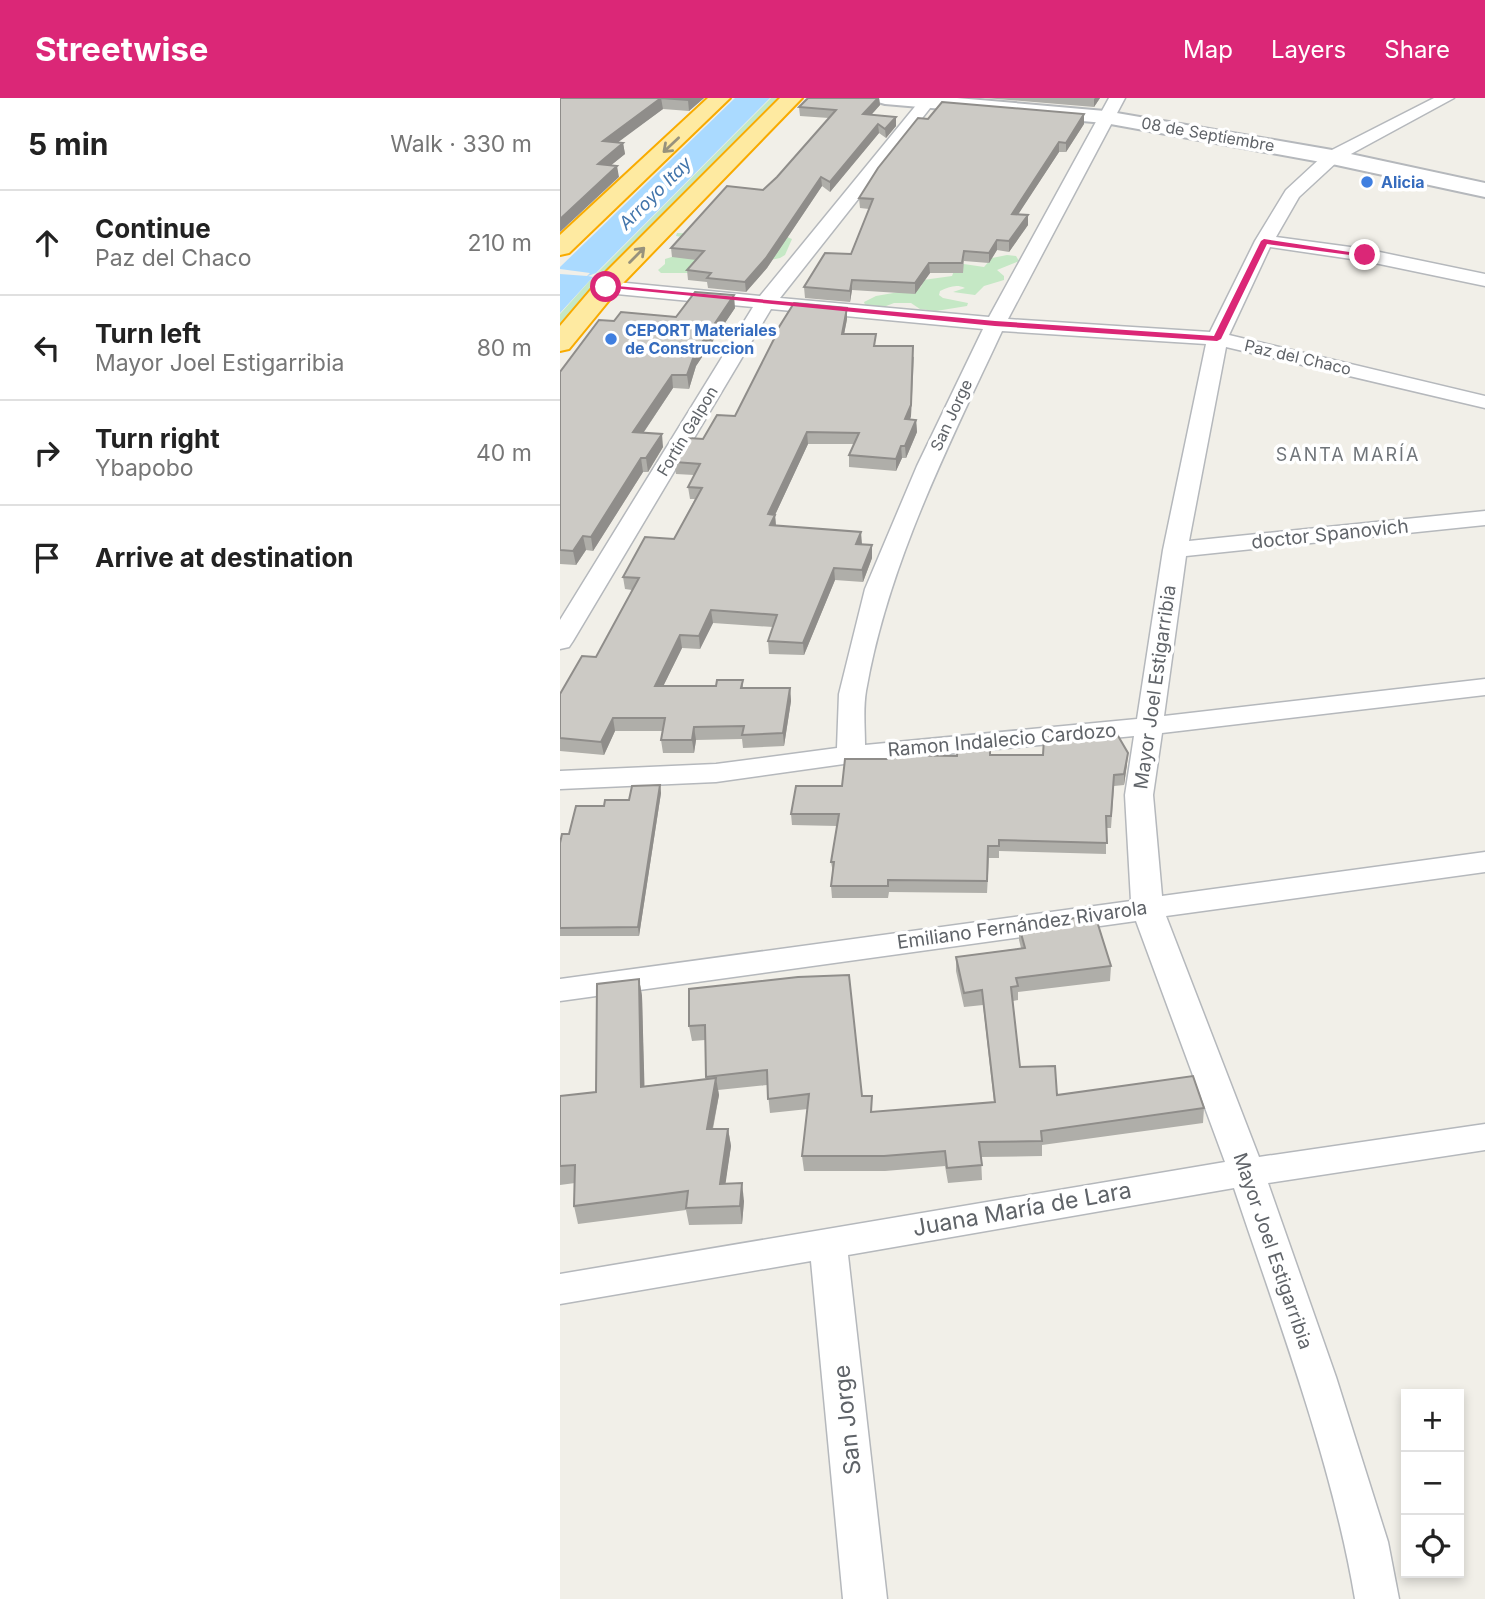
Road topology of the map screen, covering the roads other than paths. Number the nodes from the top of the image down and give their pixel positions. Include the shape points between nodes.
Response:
1 (720, 98) edge
2 (792, 98) edge
3 (886, 98) edge
4 (1432, 99) edge
5 (929, 100) edge
6 (1111, 107) edge
7 (1332, 157) junction
8 (1485, 190) edge
9 (1264, 241) junction
10 (560, 248) edge
11 (1485, 280) edge
12 (606, 287) junction
13 (765, 303) junction
14 (995, 324) junction
15 (1217, 339) junction
16 (560, 343) edge
17 (1485, 402) edge
18 (1485, 517) edge
19 (1175, 550) junction
20 (560, 641) edge
21 (1485, 687) edge
22 (1147, 726) junction
23 (851, 755) junction
24 (560, 780) edge
25 (1485, 862) edge
26 (1147, 908) junction
27 (560, 990) edge
28 (1485, 1137) edge
29 (1247, 1171) junction
30 (828, 1242) junction
31 (560, 1289) edge
32 (865, 1599) edge
33 (1377, 1599) edge

1 -> 10 highway
12 -> 2 highway
3 - 5 street, 08 de Septiembre
4 - 7 street, Mayor Joel Estigarribia
5 - 6 street, 08 de Septiembre
5 - 13 street, Fortín Galpon
6 - 7 street, 08 de Septiembre
6 - 14 street, San Jorge
7 - 8 street, 08 de Septiembre
7 - 9 street, Mayor Joel Estigarribia via 1292,194
9 - 11 street via 1365,255
9 - 15 street, Mayor Joel Estigarribia
12 - 13 street, Paz del Chaco
12 - 16 highway
13 - 14 street, Paz del Chaco
13 - 20 street, Fortín Galpon
14 - 15 street, Paz del Chaco
14 - 23 street, San Jorge via 877,589 852,694
15 - 17 street, Paz del Chaco
15 - 19 street, Mayor Joel Estigarribia
18 - 19 street, doctor Spanovich
19 - 22 street, Mayor Joel Estigarribia
21 - 22 street, Ramon Indalecio Cardozo
22 - 23 street, Ramon Indalecio Cardozo
22 - 26 street, Mayor Joel Estigarribia via 1139,795
23 - 24 street, Ramon Indalecio Cardozo via 716,773
25 - 26 street, Emiliano Fernández Rivarola
26 - 27 street, Emiliano Fernández Rivarola
26 - 29 street, Mayor Joel Estigarribia
28 - 29 street, Juana María de Lara
29 - 30 street, Juana María de Lara
29 - 33 street, Mayor Joel Estigarribia via 1367,1542
30 - 31 street, Juana María de Lara
30 - 32 street, San Jorge

